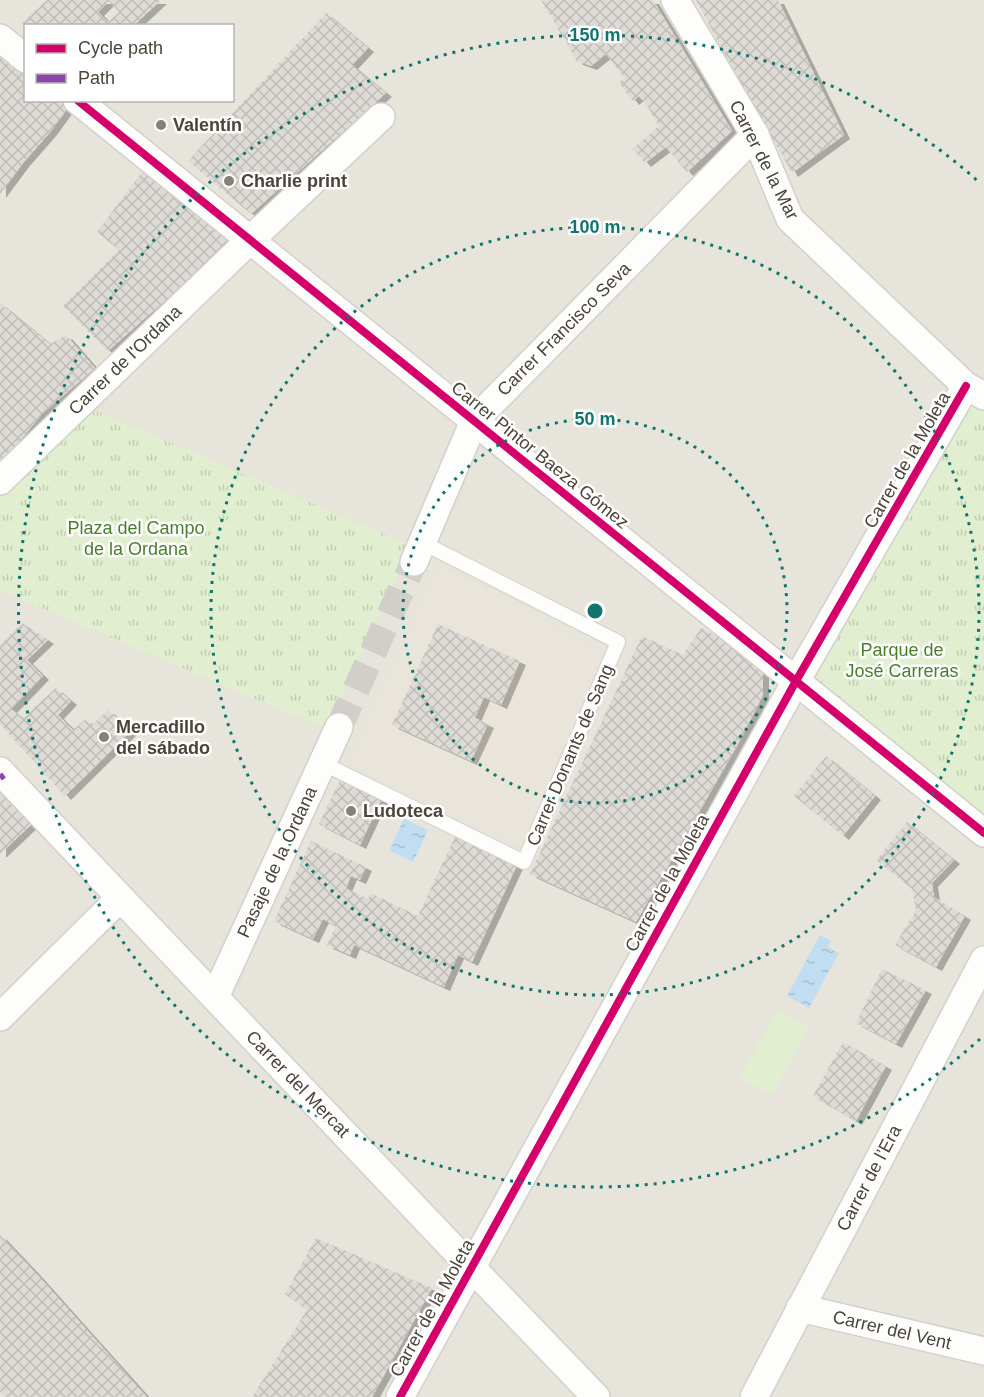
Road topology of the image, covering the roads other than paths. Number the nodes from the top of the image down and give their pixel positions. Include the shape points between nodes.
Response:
1 (675, 0) edge
2 (0, 38) edge
3 (24, 57) edge
4 (79, 102) edge
5 (381, 117) dead end
6 (755, 135) junction
7 (250, 240) junction
8 (975, 391) edge
9 (474, 421) junction
10 (0, 480) edge
11 (419, 553) joint
12 (796, 681) junction
13 (339, 727) tunnel mouth
14 (322, 763) junction
15 (1, 775) edge
16 (984, 833) edge
17 (120, 898) junction
18 (984, 960) edge
19 (215, 997) junction
20 (0, 1017) edge
21 (471, 1267) junction
22 (800, 1308) junction
23 (984, 1351) edge
24 (400, 1397) edge
25 (597, 1397) edge
26 (754, 1397) edge

1 - 6 street, Carrer de la Mar
2 - 3 street
4 - 7 street, Carrer Pintor Baeza Gómez
5 - 7 street, Carrer de l'Ordana
6 - 8 street, Carrer de la Mar via 790,219
6 - 9 street, Carrer Francisco Seva
7 - 9 street, Carrer Pintor Baeza Gómez
7 - 10 street, Carrer de l'Ordana
8 - 12 street, Carrer de la Moleta
9 - 11 street
9 - 12 street, Carrer Pintor Baeza Gómez
11 - 14 lane, Carrer Donants de Sang via 618,642 524,862
12 - 16 street, Carrer Pintor Baeza Gómez
12 - 21 street, Carrer de la Moleta
13 - 14 street, Pasaje de la Ordana
14 - 19 street, Pasaje de la Ordana
15 - 17 street, Carrer del Mercat
17 - 19 street, Carrer del Mercat
17 - 20 street
18 - 22 street, Carrer de l’Era
19 - 21 street, Carrer del Mercat
21 - 24 street, Carrer de la Moleta
21 - 25 street, Carrer del Mercat
22 - 23 street, Carrer del Vent
22 - 26 street, Carrer de l’Era

